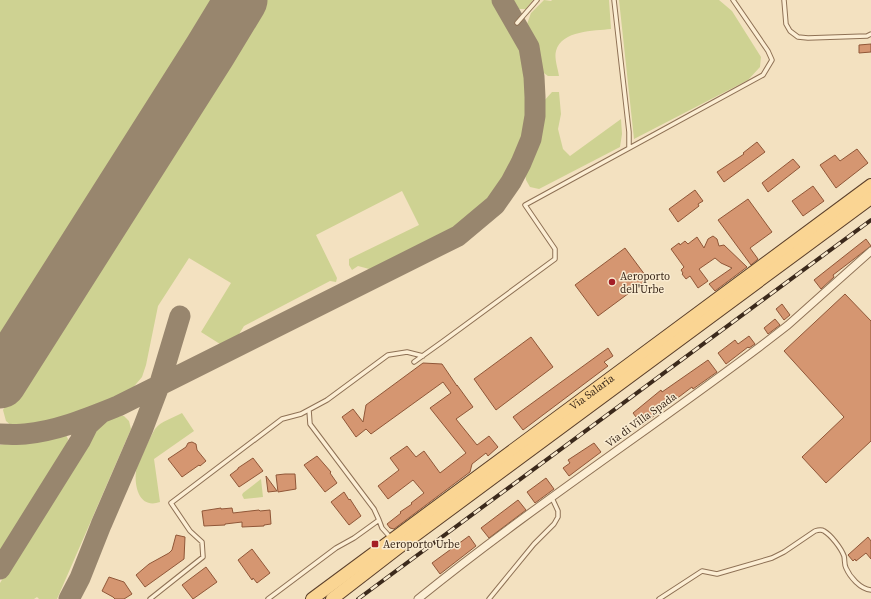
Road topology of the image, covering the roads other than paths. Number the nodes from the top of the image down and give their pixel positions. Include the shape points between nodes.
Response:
1 (537, 0) edge
2 (614, 0) edge
3 (733, 0) edge
4 (784, 0) edge
5 (517, 23) dead end
6 (871, 34) edge
7 (629, 148) junction
8 (871, 184) edge
9 (871, 198) edge
10 (871, 251) edge
11 (422, 356) junction
12 (414, 362) dead end
13 (309, 410) junction
14 (552, 498) junction
15 (379, 520) junction
16 (395, 543) junction
17 (871, 590) edge
18 (150, 599) edge
19 (268, 599) edge
20 (312, 599) edge
21 (332, 599) edge
22 (418, 599) edge
23 (489, 599) edge
24 (659, 599) edge

1 - 5 lane
2 - 7 lane
3 - 7 lane via 772,60 763,75
4 - 6 lane via 786,24 798,37
7 - 11 lane via 525,205 555,249 554,259
8 - 16 main road, Via Salaria
9 - 16 main road, Via Salaria
10 - 14 street, Via di Villa Spada via 788,325
11 - 12 lane
11 - 13 lane via 407,352 388,355
13 - 15 lane via 310,424 374,509
13 - 18 lane via 282,419 171,503 190,531 202,542 203,557
14 - 22 street, Via di Villa Spada
14 - 23 lane via 558,511 554,524 534,544
15 - 16 lane via 382,528
15 - 19 lane via 336,548
16 - 20 main road, Via Salaria
16 - 21 main road, Via Salaria
17 - 24 lane via 866,590 851,576 845,567 841,550 820,530 765,561 717,574 702,571

